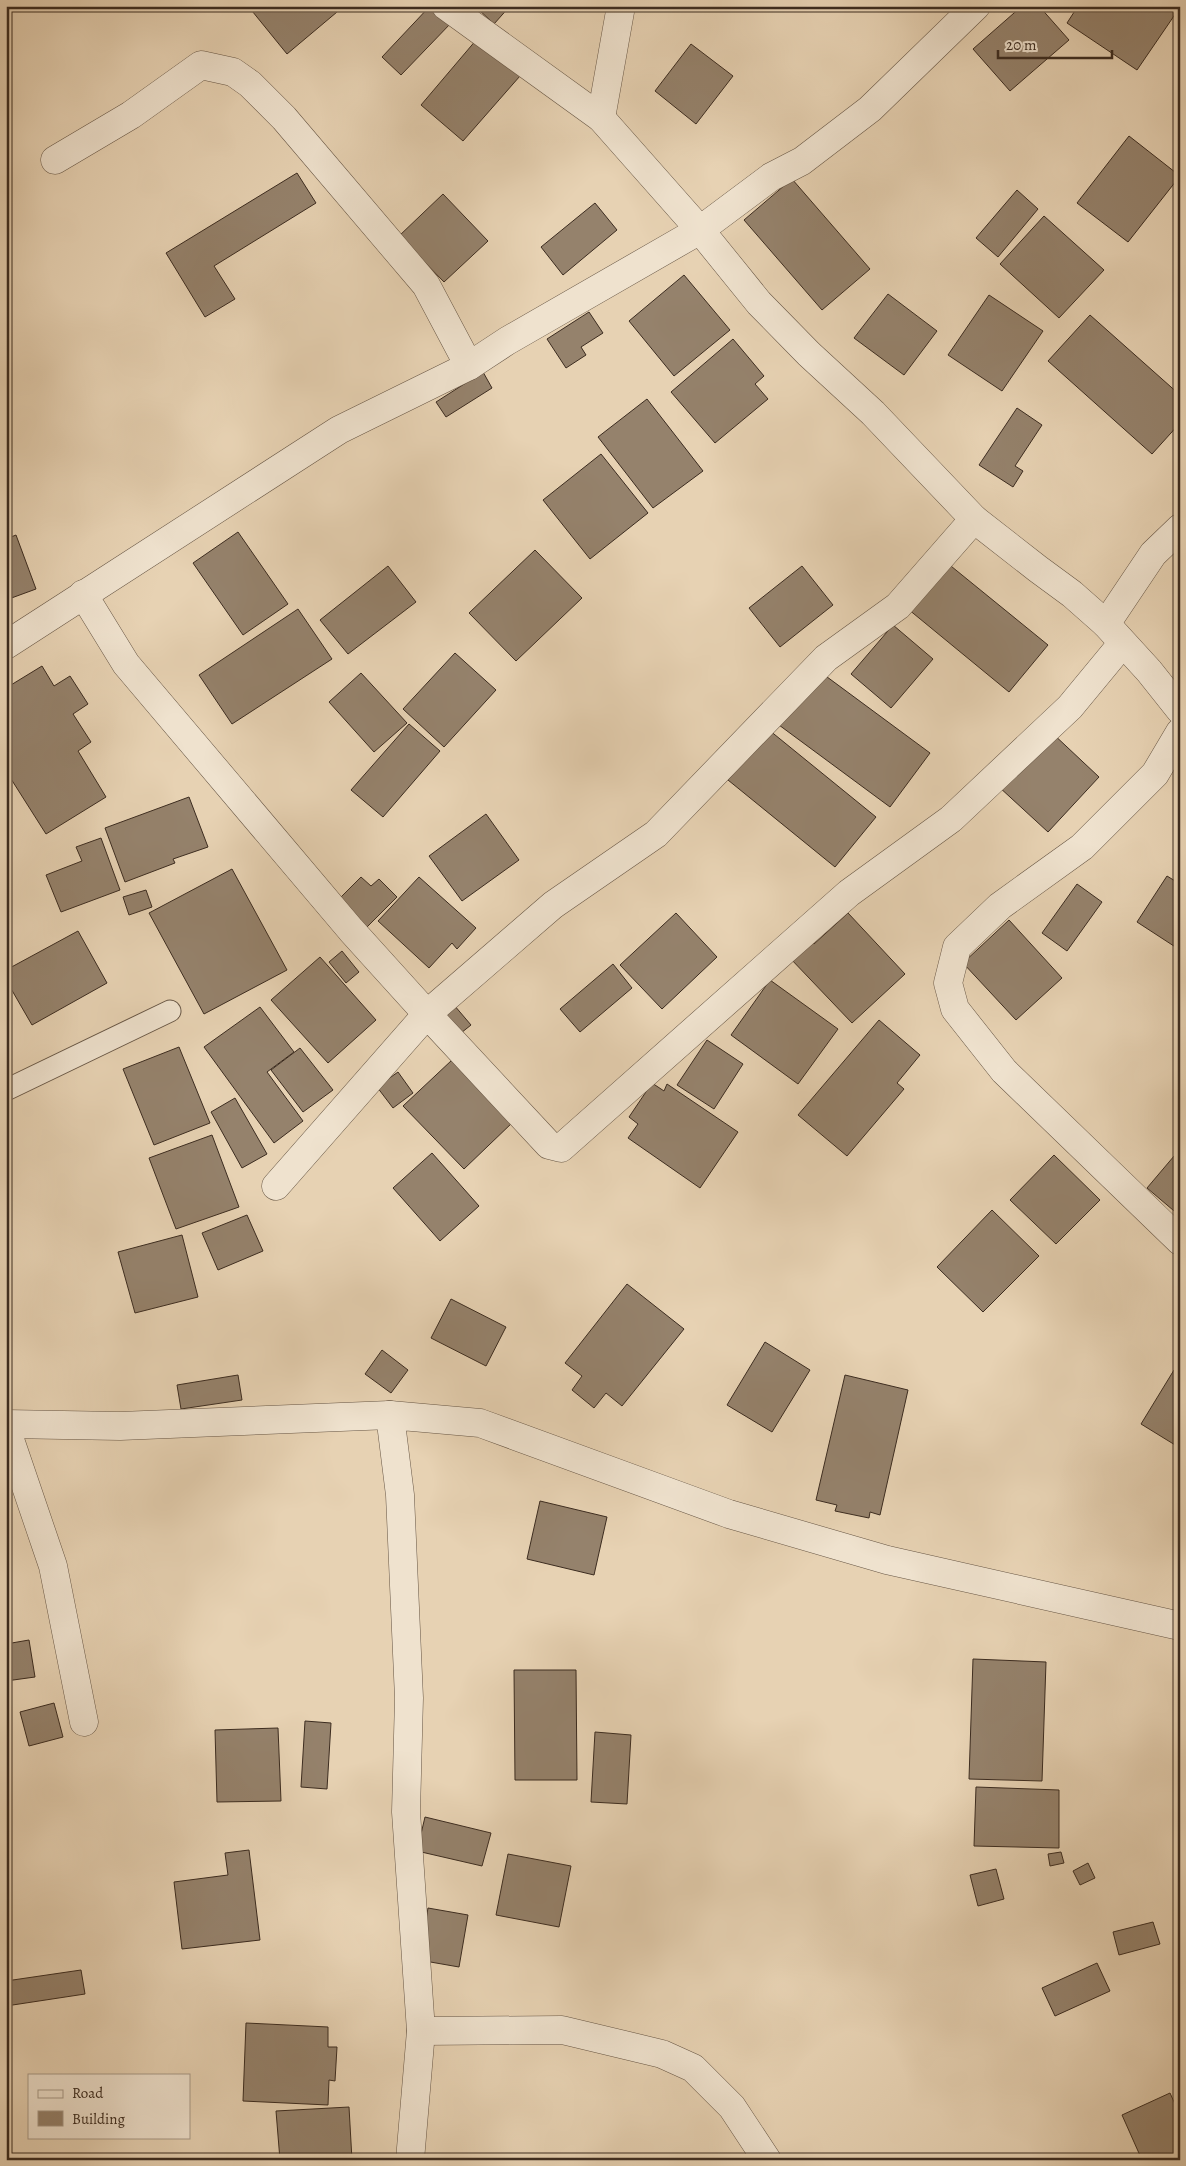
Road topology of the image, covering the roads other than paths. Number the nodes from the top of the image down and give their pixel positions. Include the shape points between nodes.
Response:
1 (446, 6) edge
2 (621, 6) edge
3 (976, 6) edge
4 (601, 118) junction
5 (55, 160) dead end
6 (700, 230) junction
7 (469, 366) junction
8 (974, 519) junction
9 (1180, 528) edge
10 (83, 594) junction
11 (1114, 634) junction
12 (6, 645) edge
13 (1180, 710) edge
14 (1180, 732) edge
15 (170, 1010) dead end
16 (427, 1014) junction
17 (6, 1090) edge
18 (276, 1186) dead end
19 (1180, 1241) edge
20 (390, 1415) junction
21 (6, 1426) edge
22 (1180, 1626) edge
23 (84, 1722) dead end
24 (421, 2031) junction
25 (410, 2160) edge
26 (767, 2160) edge

1 - 4 street
2 - 4 street
3 - 6 street via 870,109 802,161 771,177
4 - 6 street
5 - 7 street via 131,115 201,65 233,72 284,118 426,285
6 - 7 street
6 - 8 street via 759,302 873,413
7 - 10 street via 339,430
8 - 11 street via 1072,594
8 - 16 street via 898,606 826,658 656,834 553,905
9 - 11 street via 1153,554
10 - 12 street
10 - 16 street via 126,664 351,930
11 - 13 street
11 - 16 street via 1070,707 951,819 849,893 561,1148 549,1145
14 - 19 street via 1154,774 1082,847 1000,906 957,947 948,983 955,1009 1004,1071
15 - 17 lane
16 - 18 street
20 - 21 street via 120,1426
20 - 22 street via 480,1423 748,1520 887,1560
20 - 24 street via 400,1495 409,1698 406,1812
21 - 23 street via 53,1566
24 - 25 street
24 - 26 street via 562,2030 662,2054 693,2068 732,2107

